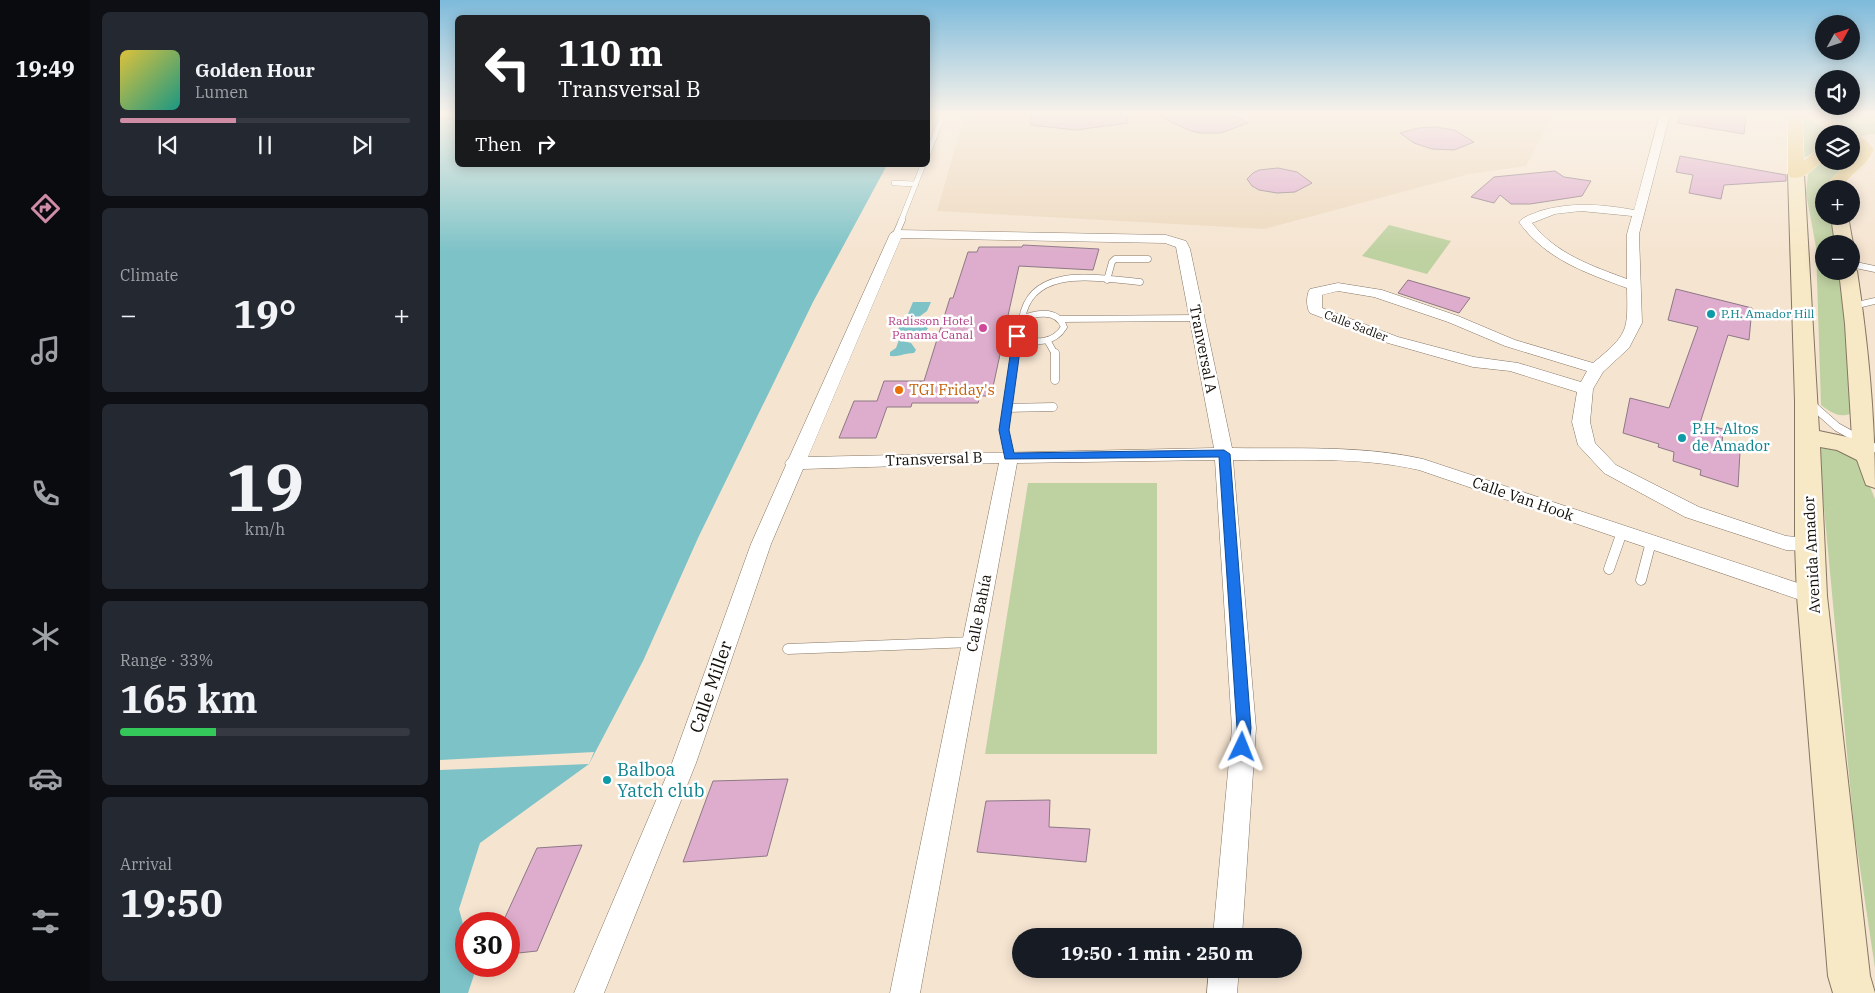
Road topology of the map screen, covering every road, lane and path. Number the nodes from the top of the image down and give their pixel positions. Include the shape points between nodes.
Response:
1 (1652, 160) edge
2 (1796, 160) edge
3 (1813, 160) edge
4 (922, 167) edge
5 (1875, 168) edge
6 (1849, 170) edge
7 (1796, 174) junction
8 (1838, 180) edge
9 (1857, 180) edge
10 (894, 183) dead end
11 (916, 184) junction
12 (1638, 214) junction
13 (896, 234) junction
14 (1148, 259) dead end
15 (1860, 266) edge
16 (1875, 270) edge
17 (1107, 280) junction
18 (1849, 280) edge
19 (1140, 282) dead end
20 (1635, 286) junction
21 (1875, 301) edge
22 (1035, 306) junction
23 (1853, 306) junction
24 (1197, 318) junction
25 (1061, 320) junction
26 (1047, 340) junction
27 (1596, 369) junction
28 (1055, 380) dead end
29 (1585, 389) junction
30 (1807, 401) junction
31 (1053, 406) dead end
32 (1007, 408) junction
33 (1808, 439) junction
34 (1868, 449) edge
35 (1224, 454) junction
36 (1009, 457) junction
37 (794, 463) junction
38 (1875, 479) edge
39 (1622, 532) junction
40 (1651, 542) junction
41 (1809, 544) junction
42 (1609, 570) dead end
43 (1641, 580) dead end
44 (1812, 596) junction
45 (973, 642) junction
46 (788, 649) dead end
47 (1228, 928) edge
48 (1223, 978) edge
49 (589, 993) edge
50 (905, 993) edge
51 (1222, 993) edge
52 (1854, 993) edge

1 - 12 street
2 - 7 main road, Avenida Amador
3 - 7 main road
4 - 11 lane
5 - 9 main road
6 - 8 main road
7 - 30 main road, Avenida Amador
10 - 11 lane
11 - 13 lane
12 - 20 street via 1633,234
12 - 20 street via 1605,207 1566,208 1540,214 1525,222 1533,235 1553,250 1590,269
13 - 24 street, Tranversal A via 1166,239 1181,244
13 - 37 street, Calle Miller
14 - 17 lane via 1115,259
15 - 16 lane
17 - 19 lane
17 - 22 lane via 1061,278 1045,284
18 - 23 main road
20 - 27 street via 1635,323 1624,345
21 - 23 lane
22 - 22 lane via 1020,320 1026,306
22 - 25 lane
23 - 34 main road
24 - 25 lane
24 - 35 street, Tranversal A
25 - 26 lane via 1064,323 1062,331
26 - 28 lane via 1055,352
26 - 32 lane, Calle Bahía via 1030,341 1017,336
27 - 29 street
27 - 29 street, Calle Sadler via 1510,343 1377,293 1338,287 1315,292 1315,310 1350,325 1472,362 1512,366
29 - 41 street via 1581,422 1587,445 1610,469 1692,512 1786,543
30 - 33 main road, Avenida Amador
30 - 34 lane
31 - 32 lane
32 - 36 lane, Calle Bahía via 1004,430
33 - 34 main road via 1834,440 1854,448
33 - 41 main road, Avenida Amador
34 - 38 main road
35 - 36 street, Transversal B
35 - 39 street, Calle Van Hook via 1397,459
35 - 47 street, Tranversal A via 1244,728
36 - 37 street, Transversal B
36 - 45 street, Calle Bahía
37 - 49 street, Calle Miller via 760,544 684,763
39 - 40 street, Calle Van Hook
39 - 42 lane
40 - 43 lane
40 - 44 street, Calle Van Hook
41 - 44 main road, Avenida Amador
44 - 52 main road, Avenida Amador via 1849,976
45 - 46 lane
45 - 50 street, Calle Bahía
48 - 51 street

